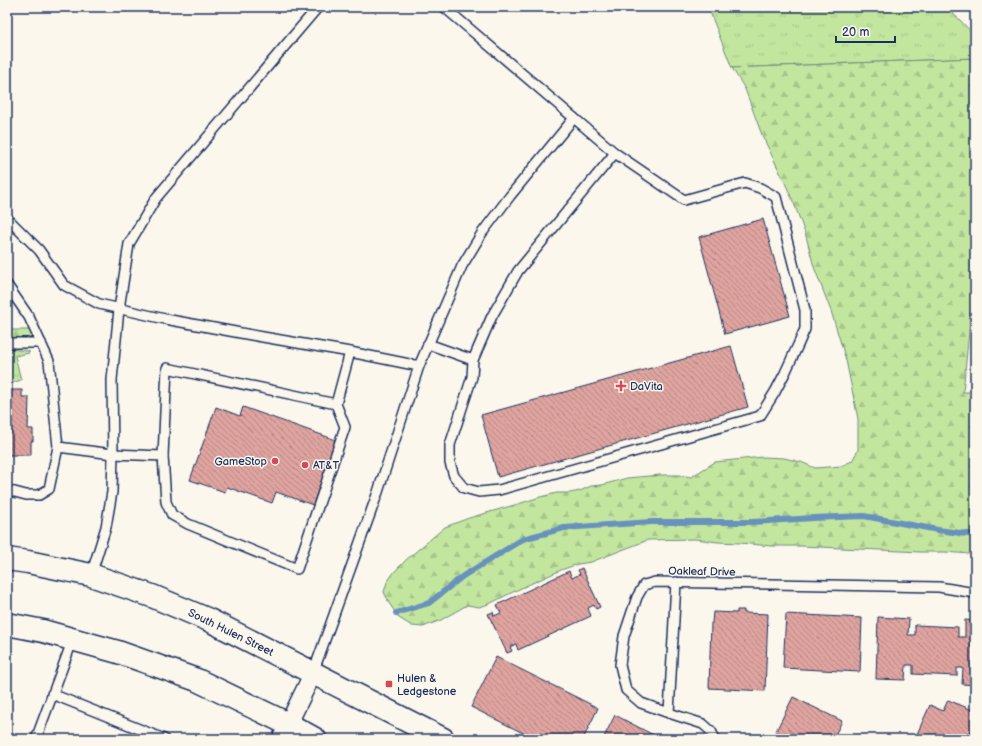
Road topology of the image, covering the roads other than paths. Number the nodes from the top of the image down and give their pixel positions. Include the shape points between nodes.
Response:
1 (318, 7) edge
2 (444, 7) edge
3 (574, 118) junction
4 (615, 153) junction
5 (7, 218) edge
6 (7, 285) edge
7 (10, 296) edge
8 (119, 309) junction
9 (7, 343) edge
10 (41, 343) junction
11 (428, 344) junction
12 (350, 352) junction
13 (473, 360) junction
14 (419, 366) junction
15 (336, 404) junction
16 (58, 447) junction
17 (114, 454) junction
18 (163, 456) junction
19 (7, 490) edge
20 (7, 559) edge
21 (91, 575) junction
22 (676, 582) junction
23 (975, 593) edge
24 (7, 624) edge
25 (73, 639) junction
26 (313, 673) junction
27 (52, 694) junction
28 (669, 713) junction
29 (285, 732) edge
30 (36, 739) edge
31 (164, 739) edge
32 (315, 739) edge
33 (443, 739) edge
34 (716, 739) edge

1 - 8 lane via 156,198 129,244
2 - 3 lane
3 - 4 lane
3 - 11 lane via 482,233 462,266
4 - 13 lane via 518,271 492,316
4 - 13 lane via 684,200 745,183 776,197 805,310 805,329 785,373 760,416 498,490 478,492 464,488 454,476 450,463 450,444 472,377
5 - 8 lane via 39,250 64,285 99,304
6 - 7 lane
7 - 10 lane via 29,317
8 - 12 lane
8 - 17 lane via 112,380
9 - 10 lane
10 - 16 lane via 49,361
11 - 13 lane
11 - 14 lane
12 - 14 lane
12 - 15 lane
14 - 26 lane via 378,492
15 - 18 lane via 167,368
15 - 18 lane via 345,426 296,569 172,515 166,502
16 - 17 lane
16 - 19 lane via 49,489 39,495 26,495
17 - 18 lane
17 - 21 lane via 112,492 106,527
20 - 21 main road, South Hulen Street
21 - 26 main road, South Hulen Street via 152,596 209,620
22 - 23 lane, Oakleaf Drive via 939,587
22 - 28 lane
22 - 28 lane, Oakleaf Drive via 655,582 644,586 637,597 624,636 620,665 626,690 641,703
24 - 25 main road
25 - 27 lane
25 - 29 main road via 197,680
26 - 29 street
26 - 33 main road, South Hulen Street
27 - 30 lane
27 - 31 lane
28 - 34 lane, Oakleaf Drive via 703,724
29 - 32 main road

